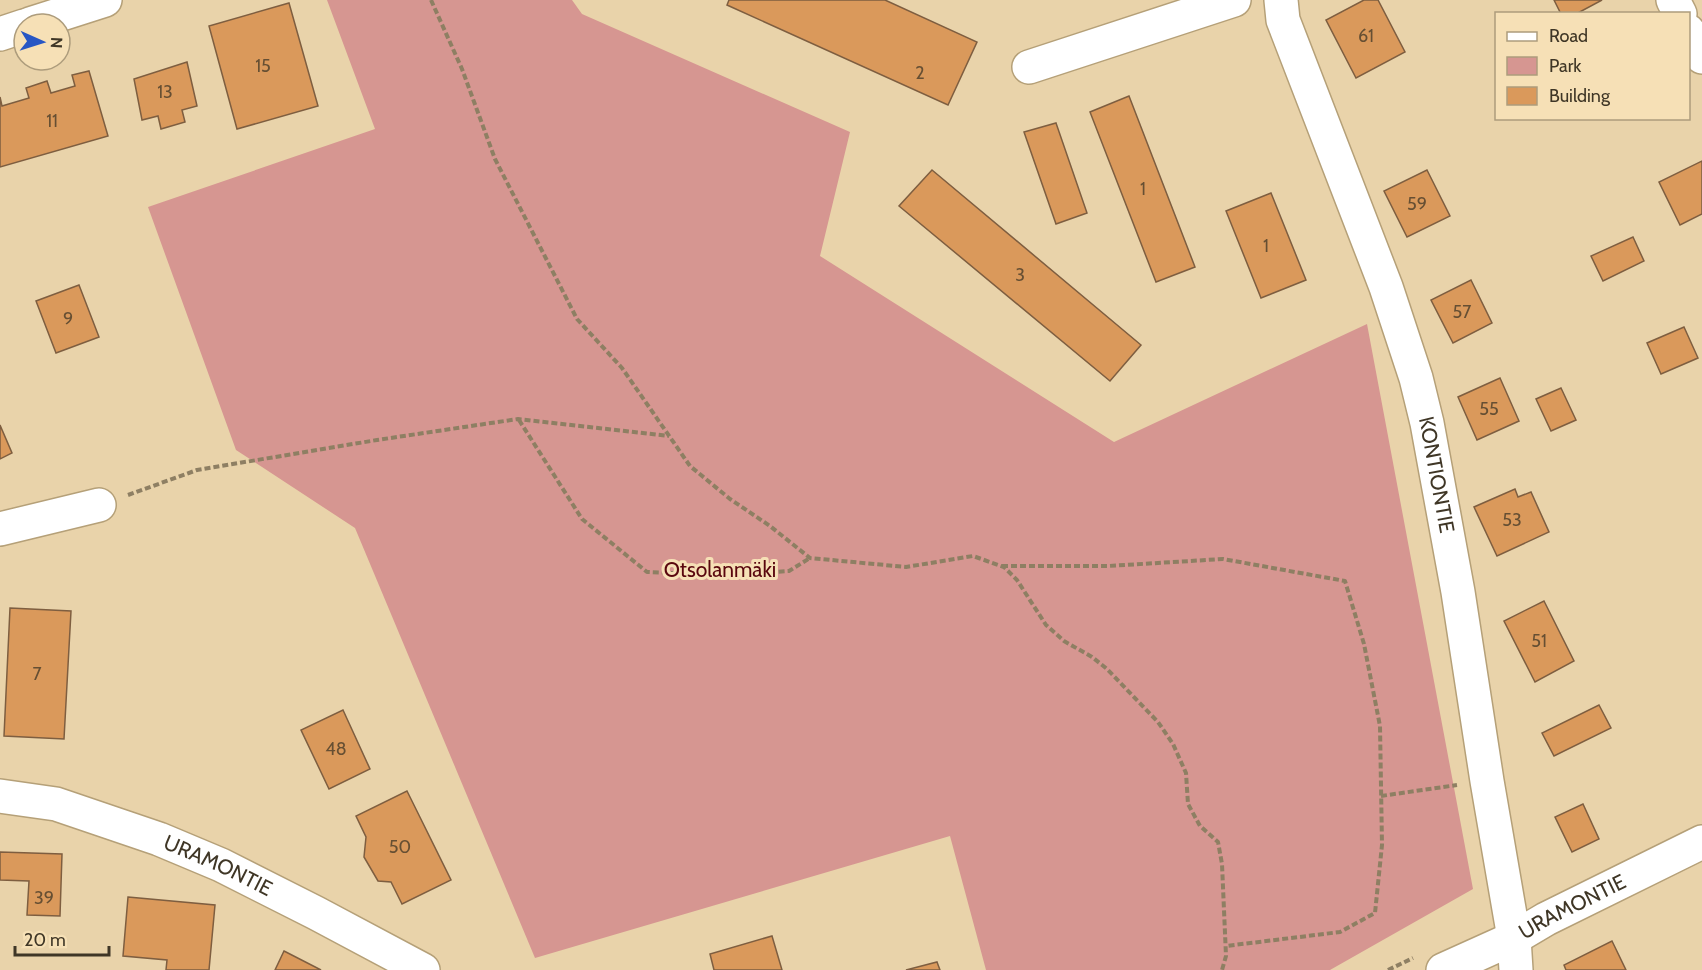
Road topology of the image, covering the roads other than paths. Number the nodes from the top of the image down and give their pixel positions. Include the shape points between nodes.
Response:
1 (105, 0) edge
2 (1234, 0) edge
3 (1281, 0) edge
4 (68, 12) edge
5 (1690, 33) edge
6 (1702, 57) edge
7 (1029, 67) dead end
8 (99, 506) road end
9 (0, 529) edge
10 (0, 796) edge
11 (1702, 842) edge
12 (1515, 954) edge
13 (423, 970) edge
14 (1443, 970) edge

1 - 4 street
2 - 7 street
3 - 12 street, KONTIONTIE via 1287,32 1386,286 1416,378 1458,592
5 - 6 street
8 - 9 street
10 - 13 street, URAMONTIE via 56,804 159,839 221,865
11 - 12 street, URAMONTIE via 1546,919
12 - 14 street, URAMONTIE

